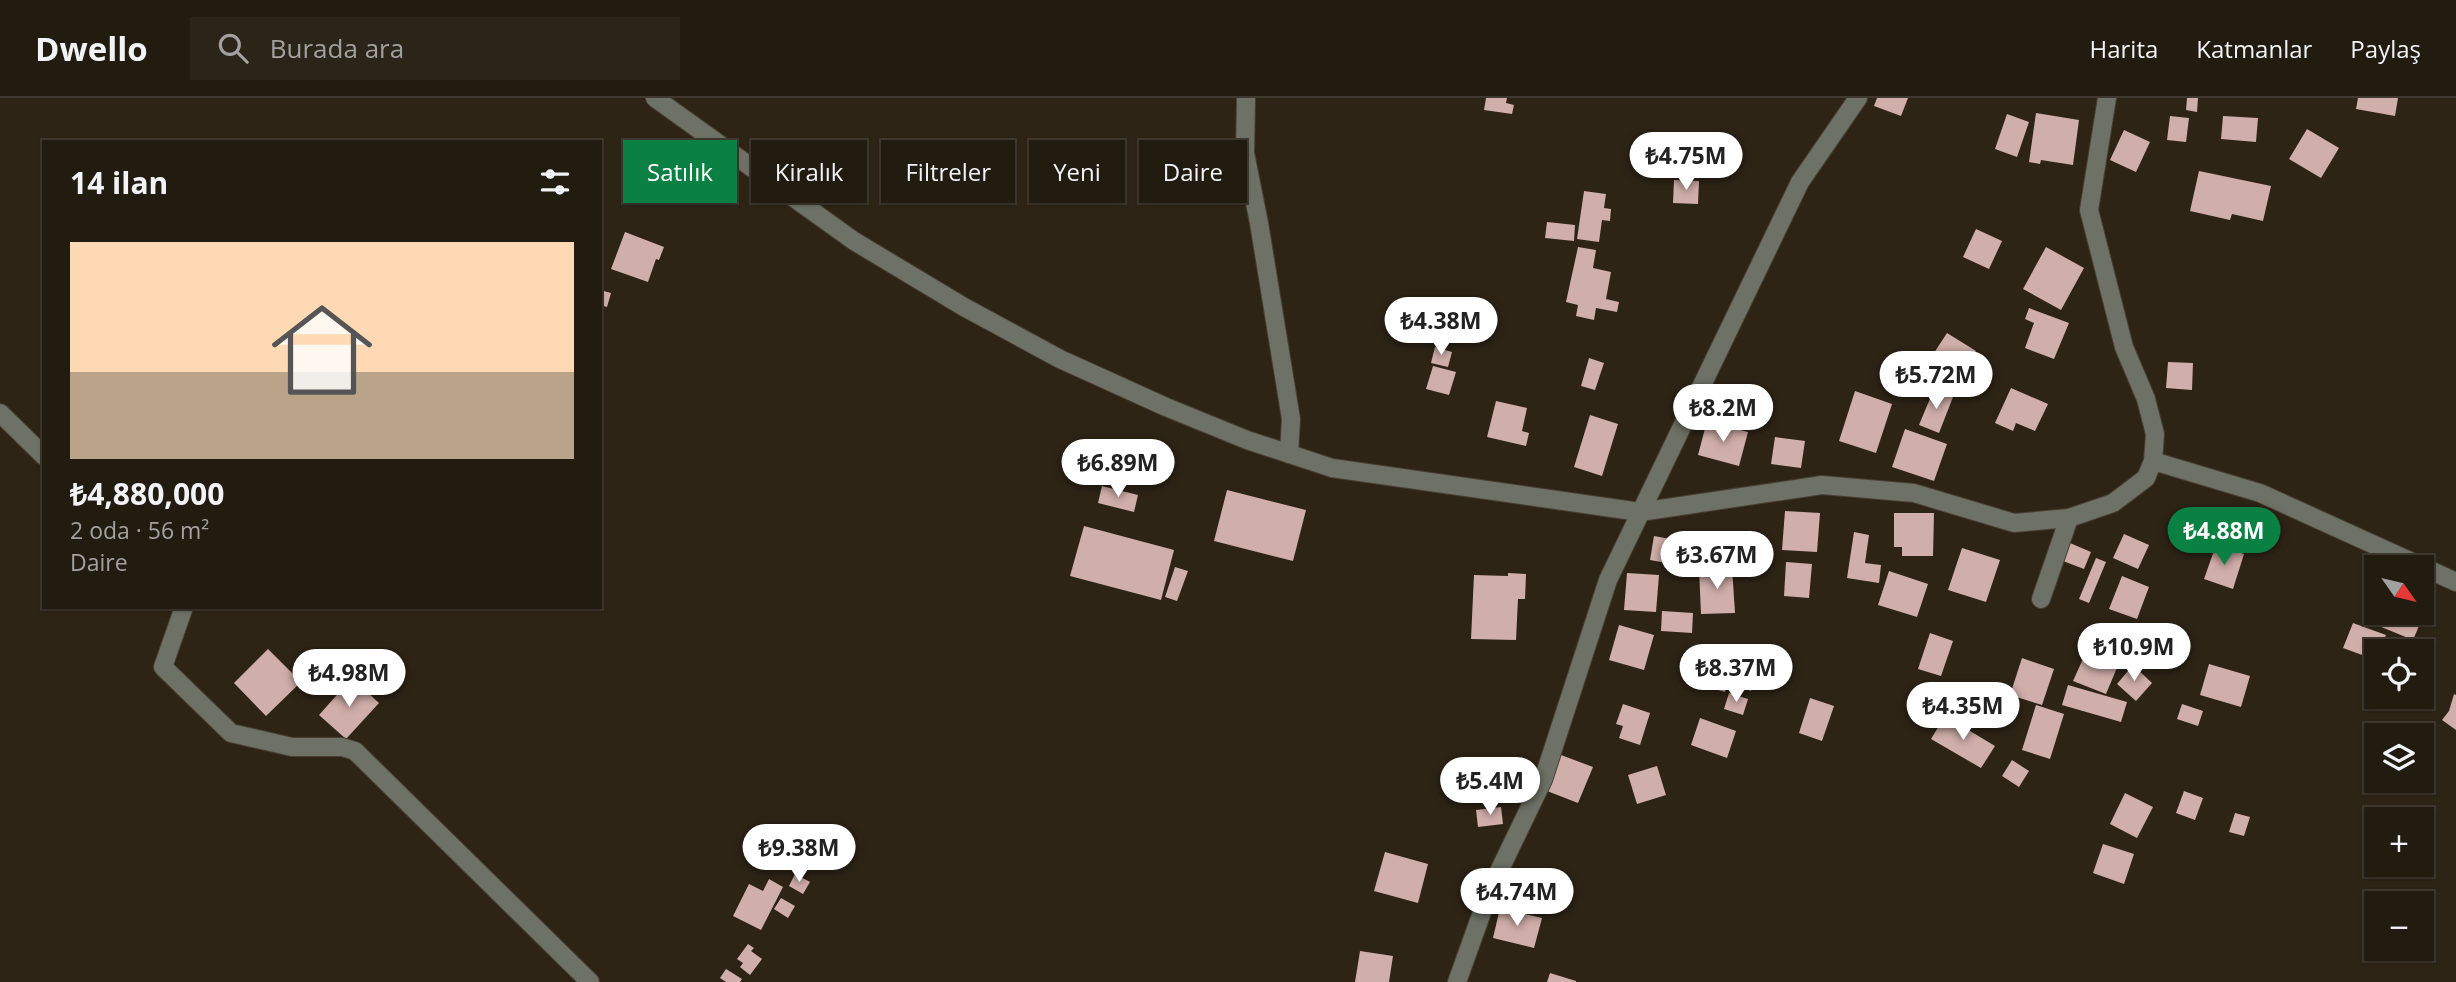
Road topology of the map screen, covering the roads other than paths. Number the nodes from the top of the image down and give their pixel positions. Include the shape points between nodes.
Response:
1 (655, 98) edge
2 (1246, 98) edge
3 (1858, 98) edge
4 (2107, 98) edge
5 (0, 413) edge
6 (42, 454) edge
7 (1289, 454) junction
8 (2153, 461) junction
9 (1640, 512) junction
10 (2069, 518) junction
11 (2456, 582) edge
12 (2041, 598) dead end
13 (183, 609) edge
14 (590, 982) edge
15 (1457, 982) edge

1 - 7 street via 854,241 964,307 1060,359 1166,407
2 - 7 street via 1245,153 1291,419
3 - 9 street via 1800,182
4 - 8 street via 2089,210 2124,347 2155,433
5 - 6 street
7 - 9 street via 1332,468
8 - 10 street via 2146,478 2113,503
8 - 11 street via 2260,494
9 - 10 street via 1822,485 1914,493 2014,523
9 - 15 street via 1608,580 1543,780 1490,890
10 - 12 street
13 - 14 street via 163,667 231,733 292,747 355,751

